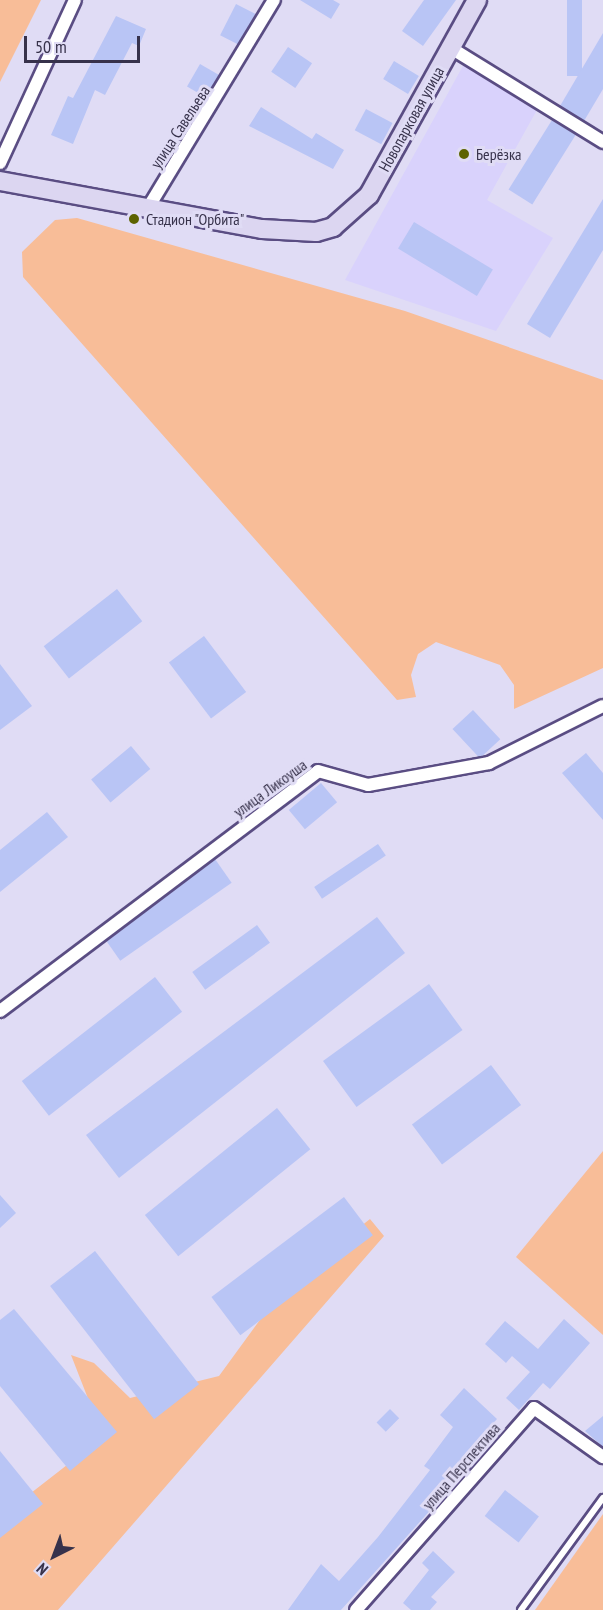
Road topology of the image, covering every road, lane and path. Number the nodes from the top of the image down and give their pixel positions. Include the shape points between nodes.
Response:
1 (75, 0) edge
2 (274, 0) edge
3 (477, 0) edge
4 (451, 48) junction
5 (603, 141) edge
6 (0, 163) edge
7 (0, 181) edge
8 (148, 208) junction
9 (603, 706) edge
10 (0, 1011) edge
11 (603, 1457) edge
12 (603, 1498) edge
13 (356, 1610) edge
14 (521, 1610) edge

1 - 6 street
2 - 8 street, улица Савельева
3 - 4 street, Новопарковая улица
4 - 5 street
4 - 8 street, Новопарковая улица via 369,195 333,227 273,230
7 - 8 street
9 - 10 street, улица Ликоуша via 489,763 368,785 318,771
11 - 13 street, улица Перспектива via 534,1408
12 - 14 lane

